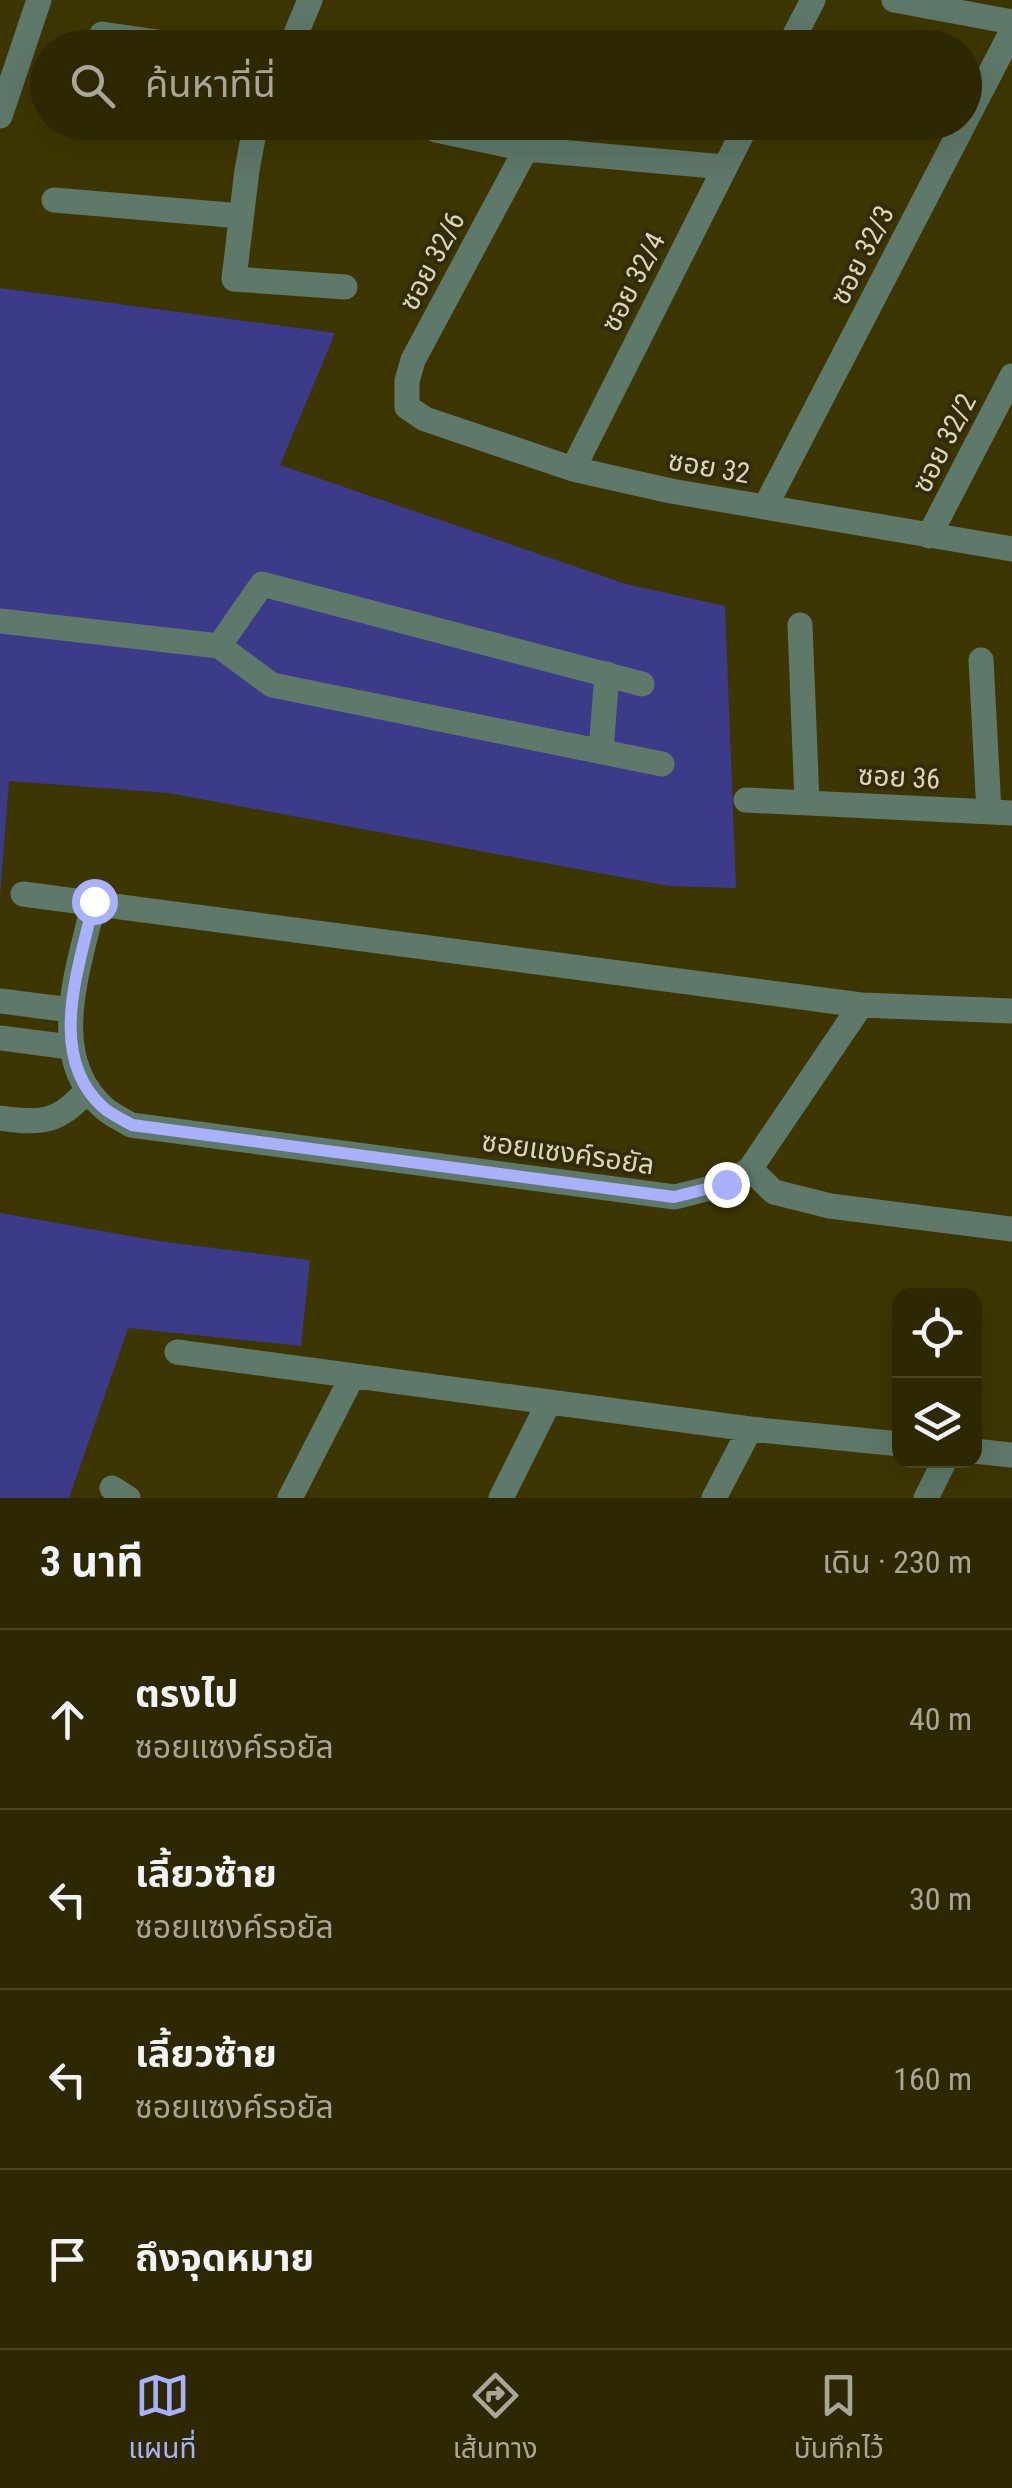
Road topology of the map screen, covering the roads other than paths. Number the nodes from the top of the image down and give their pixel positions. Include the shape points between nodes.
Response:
1 (39, 0) edge
2 (310, 0) edge
3 (813, 0) edge
4 (894, 0) edge
5 (1012, 22) edge
6 (298, 30) edge
7 (797, 30) edge
8 (1012, 32) edge
9 (982, 90) edge
10 (0, 116) edge
11 (253, 140) edge
12 (483, 140) edge
13 (738, 140) edge
14 (956, 140) edge
15 (526, 149) junction
16 (724, 167) junction
17 (54, 200) dead end
18 (241, 216) junction
19 (345, 287) dead end
20 (1012, 376) edge
21 (407, 406) joint
22 (573, 469) junction
23 (766, 507) junction
24 (930, 536) junction
25 (1012, 550) edge
26 (0, 621) edge
27 (800, 626) dead end
28 (218, 646) junction
29 (981, 660) dead end
30 (608, 674) junction
31 (642, 684) dead end
32 (601, 752) junction
33 (662, 764) dead end
34 (746, 800) dead end
35 (807, 803) junction
36 (1001, 812) edge
37 (23, 894) dead end
38 (94, 901) junction
39 (0, 1001) edge
40 (860, 1005) junction
41 (71, 1010) junction
42 (1011, 1012) edge
43 (0, 1038) edge
44 (70, 1047) junction
45 (88, 1090) junction
46 (0, 1118) edge
47 (750, 1169) junction
48 (1012, 1230) edge
49 (177, 1352) dead end
50 (352, 1377) junction
51 (549, 1402) junction
52 (750, 1429) junction
53 (892, 1443) edge
54 (982, 1452) edge
55 (1012, 1455) edge
56 (941, 1468) edge
57 (290, 1498) edge
58 (501, 1498) edge
59 (714, 1498) edge
60 (926, 1498) edge

1 - 10 street
2 - 6 street
3 - 7 street
4 - 5 street
8 - 9 street, ซอย 32/3
11 - 18 street
12 - 15 street
13 - 16 street, ซอย 32/4
14 - 23 street, ซอย 32/3
15 - 16 street
15 - 21 street, ซอย 32/6 via 413,360
16 - 22 street, ซอย 32/4
17 - 18 street
18 - 19 street via 234,279
20 - 24 street, ซอย 32/2
21 - 22 street, ซอย 32 via 425,419
22 - 23 street, ซอย 32
23 - 24 street, ซอย 32
24 - 25 street, ซอย 32
26 - 28 street
27 - 35 street
28 - 30 street via 262,584
28 - 32 street via 272,685
29 - 36 street, ซอย 36
30 - 31 street
30 - 32 street
32 - 33 street
34 - 35 street, ซอย 36
35 - 36 street, ซอย 36
37 - 38 street
38 - 40 street
38 - 41 street, ซอยแซงค์รอยัล
39 - 41 street
40 - 42 street
40 - 47 street
41 - 44 street, ซอยแซงค์รอยัล
43 - 44 street
44 - 45 street, ซอยแซงค์รอยัล
45 - 46 street via 76,1104 36,1124
45 - 47 street, ซอยแซงค์รอยัล via 132,1125 674,1197 726,1184
47 - 48 street via 774,1192 830,1206
49 - 50 street
50 - 51 street
50 - 57 street
51 - 52 street
51 - 58 street
52 - 53 street
52 - 59 street
54 - 55 street
56 - 60 street

